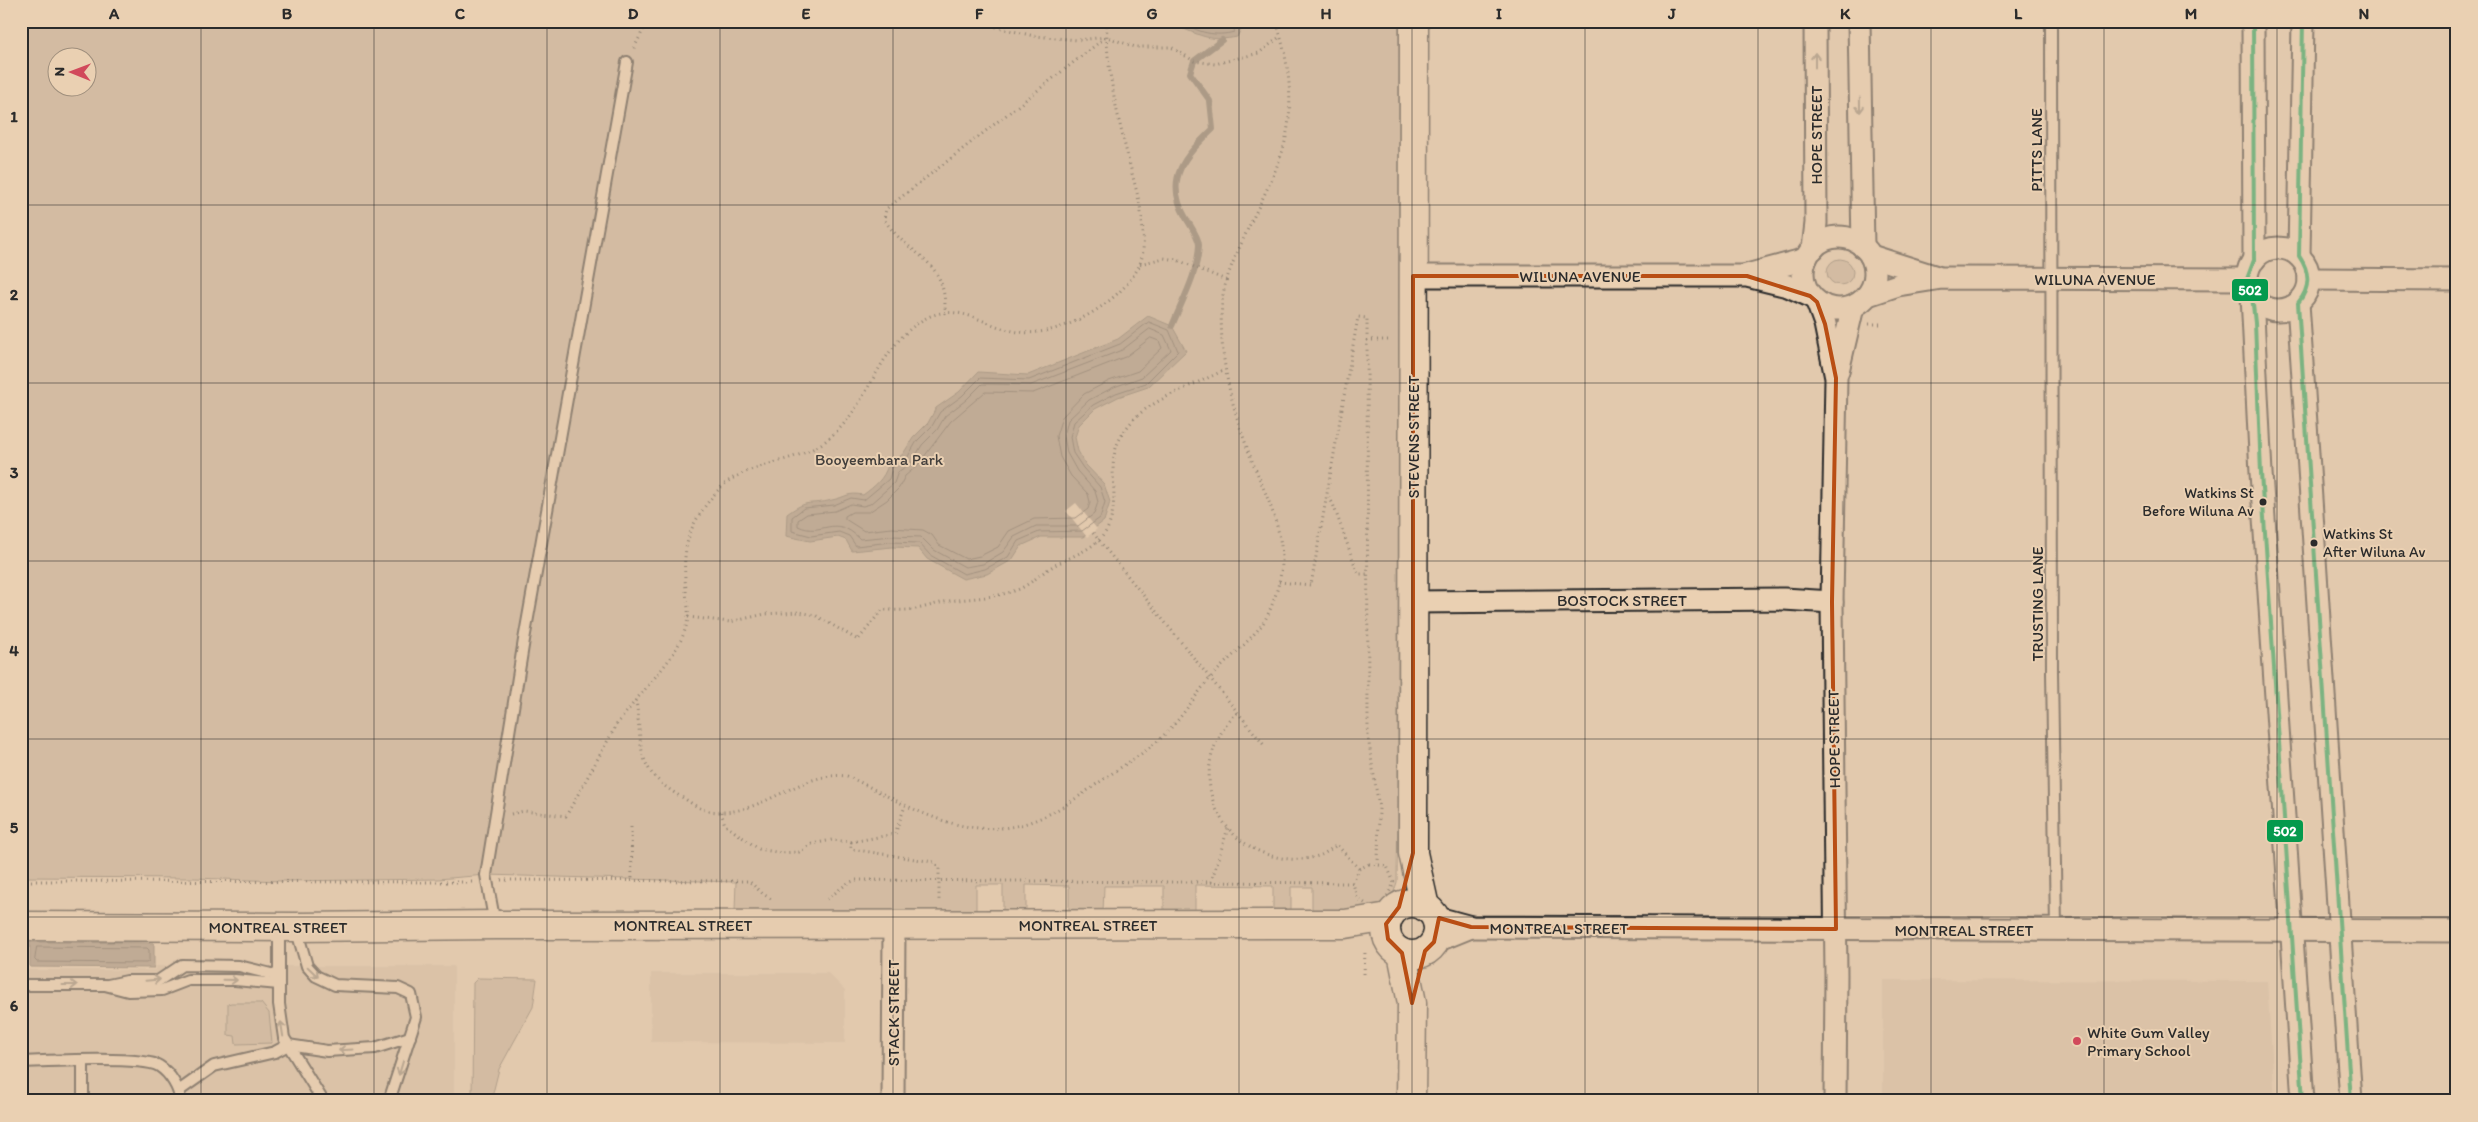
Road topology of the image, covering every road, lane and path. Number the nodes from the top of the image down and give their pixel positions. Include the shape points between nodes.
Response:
1 (648, 21) edge
2 (982, 21) edge
3 (1108, 21) edge
4 (1276, 21) edge
5 (1414, 21) edge
6 (1815, 21) edge
7 (1859, 21) edge
8 (2051, 21) edge
9 (2253, 21) edge
10 (2303, 21) edge
11 (1280, 36) junction
12 (1106, 37) junction
13 (627, 62) joint
14 (1867, 252) junction
15 (1809, 254) junction
16 (2299, 256) junction
17 (1140, 264) junction
18 (1413, 276) junction
19 (1747, 276) junction
20 (1942, 278) junction
21 (2051, 279) junction
22 (2251, 279) junction
23 (2309, 279) junction
24 (1226, 280) junction
25 (2457, 280) edge
26 (1814, 299) junction
27 (1861, 301) junction
28 (2298, 303) junction
29 (945, 314) junction
30 (1367, 340) junction
31 (1390, 340) dead end
32 (1224, 370) junction
33 (1836, 378) junction
34 (1328, 496) junction
35 (1093, 534) dead end
36 (1099, 542) junction
37 (1367, 574) junction
38 (1280, 582) junction
39 (1412, 602) junction
40 (1832, 602) junction
41 (688, 617) junction
42 (1210, 679) junction
43 (636, 700) junction
44 (1237, 713) junction
45 (1264, 745) dead end
46 (905, 806) junction
47 (721, 812) junction
48 (508, 815) dead end
49 (632, 827) dead end
50 (1228, 828) junction
51 (851, 842) junction
52 (1378, 864) junction
53 (1359, 869) junction
54 (486, 879) junction
55 (632, 881) junction
56 (21, 882) edge
57 (939, 882) junction
58 (1211, 882) junction
59 (1353, 883) junction
60 (775, 901) dead end
61 (823, 903) dead end
62 (939, 904) dead end
63 (495, 925) junction
64 (21, 926) edge
65 (894, 926) junction
66 (287, 927) junction
67 (1836, 929) junction
68 (2056, 929) junction
69 (2292, 929) junction
70 (2339, 930) junction
71 (2457, 930) edge
72 (1407, 932) junction
73 (1364, 974) dead end
74 (279, 980) junction
75 (21, 985) edge
76 (105, 985) junction
77 (410, 1037) junction
78 (288, 1045) junction
79 (84, 1061) junction
80 (21, 1062) edge
81 (84, 1081) junction
82 (180, 1096) edge
83 (83, 1101) edge
84 (92, 1101) edge
85 (323, 1101) edge
86 (389, 1101) edge
87 (893, 1101) edge
88 (1411, 1101) edge
89 (1835, 1101) edge
90 (2304, 1101) edge
91 (2351, 1101) edge

1 - 13 path
2 - 12 path via 1034,36 1078,40
3 - 12 path
4 - 11 path
5 - 18 street, STEVENS STREET
15 -> 6 street, HOPE STREET via 1816,223
7 -> 14 street
8 - 21 lane, PITTS LANE
9 - 22 street
10 - 16 street
11 - 12 path via 1259,53 1216,64 1194,61 1171,47 1135,47
11 - 24 path via 1285,45 1289,73 1286,137 1279,163
12 - 17 path via 1119,116 1140,205 1143,226
12 - 29 path via 886,209 884,219 888,226 924,256 939,276 946,295
13 - 54 lane via 524,640
14 - 15 street via 1847,238 1838,237 1820,242
14 - 20 street, WILUNA AVENUE
14 - 27 street via 1875,276
15 - 19 street, WILUNA AVENUE
15 - 26 street via 1803,271 1805,284
16 - 22 street via 2279,248 2265,251
16 - 23 street via 2308,270
17 - 24 path via 1164,258 1190,264
17 - 29 path via 1118,294 1093,312 1048,330 1019,332 971,316
18 - 19 street, WILUNA AVENUE
18 - 39 street, STEVENS STREET
19 - 26 street, WILUNA AVENUE via 1788,286
20 - 21 street, WILUNA AVENUE
20 - 27 street, WILUNA AVENUE via 1898,285
21 - 22 street, WILUNA AVENUE
21 - 68 lane, TRUSTING LANE
22 - 28 street via 2265,307 2282,310
22 - 69 street
23 - 25 street
23 - 28 street via 2306,292
24 - 32 path via 1220,330
26 - 27 street via 1835,310
26 - 33 street, HOPE STREET via 1825,324
27 - 33 street, HOPE STREET
28 - 70 street
29 - 41 path via 923,320 887,353 860,404 827,441 804,453 730,480 711,498 697,518 687,542 684,561
30 - 31 path
30 - 34 path via 1367,318 1358,317
30 - 37 path
32 - 36 path via 1159,402 1135,419 1115,448 1111,521
32 - 38 path via 1250,455 1273,510 1282,561
33 - 40 street, HOPE STREET
34 - 37 path via 1334,504 1358,574
34 - 38 path via 1311,585
35 - 36 path
36 - 41 path via 1076,557 1055,565 1018,590 916,609 882,610 858,640 823,618 799,612 765,614 730,622
36 - 42 path
37 - 52 path via 1368,737 1379,808
38 - 42 path via 1262,624
39 - 40 street, BOSTOCK STREET via 1774,599
39 - 72 street, STEVENS STREET via 1413,853
40 - 67 street, HOPE STREET
41 - 43 path via 684,634 672,655
42 - 44 path
42 - 46 path via 1168,731 1148,750 1044,818 1017,826 979,828 944,821
43 - 47 path via 640,747 647,767 658,783 703,810
43 - 48 path via 617,724 566,816 524,811
44 - 45 path
44 - 50 path via 1217,739 1209,758 1211,796
46 - 47 path via 847,776 832,774 803,782 752,806
46 - 51 path via 895,834
47 - 51 path via 725,825 759,849 799,852 812,844 832,840
49 - 55 path
50 - 53 path via 1245,845 1287,860 1321,855 1337,845
50 - 58 path
51 - 57 path via 851,849 934,862 939,868
52 - 53 path
52 - 59 path via 1387,866 1394,883 1383,904 1371,907 1364,904 1357,898
53 - 59 path
54 - 55 path
54 - 56 path via 478,882 316,884
54 - 63 lane
55 - 60 path via 750,881
57 - 58 path
57 - 61 path via 856,880
57 - 62 path
58 - 59 path
63 - 65 street, MONTREAL STREET
63 - 66 street, MONTREAL STREET
64 - 66 street, MONTREAL STREET
65 - 72 street, MONTREAL STREET via 1345,924
65 - 87 street, STACK STREET
66 - 74 lane
66 -> 77 lane via 307,966 316,976 335,985 398,988 412,994 416,1017
67 - 68 street, MONTREAL STREET
67 - 72 street, MONTREAL STREET via 1472,927
67 - 89 street, HOPE STREET
68 - 69 street, MONTREAL STREET
69 - 70 street, MONTREAL STREET
69 - 90 street
70 - 71 street, MONTREAL STREET
70 - 91 street
72 - 73 path
72 - 88 street, STEVENS STREET via 1412,1003
76 -> 74 lane via 128,991 165,990 188,980
76 -> 74 lane via 158,981 182,965 239,966
78 -> 74 lane via 279,1004
75 -> 76 lane
77 -> 78 lane via 375,1048 327,1051
77 -> 86 lane
78 - 82 lane via 275,1052 214,1066
78 - 85 lane
79 - 80 lane
79 - 81 lane
79 - 82 lane via 140,1060 159,1066
81 - 83 lane
81 - 84 lane

